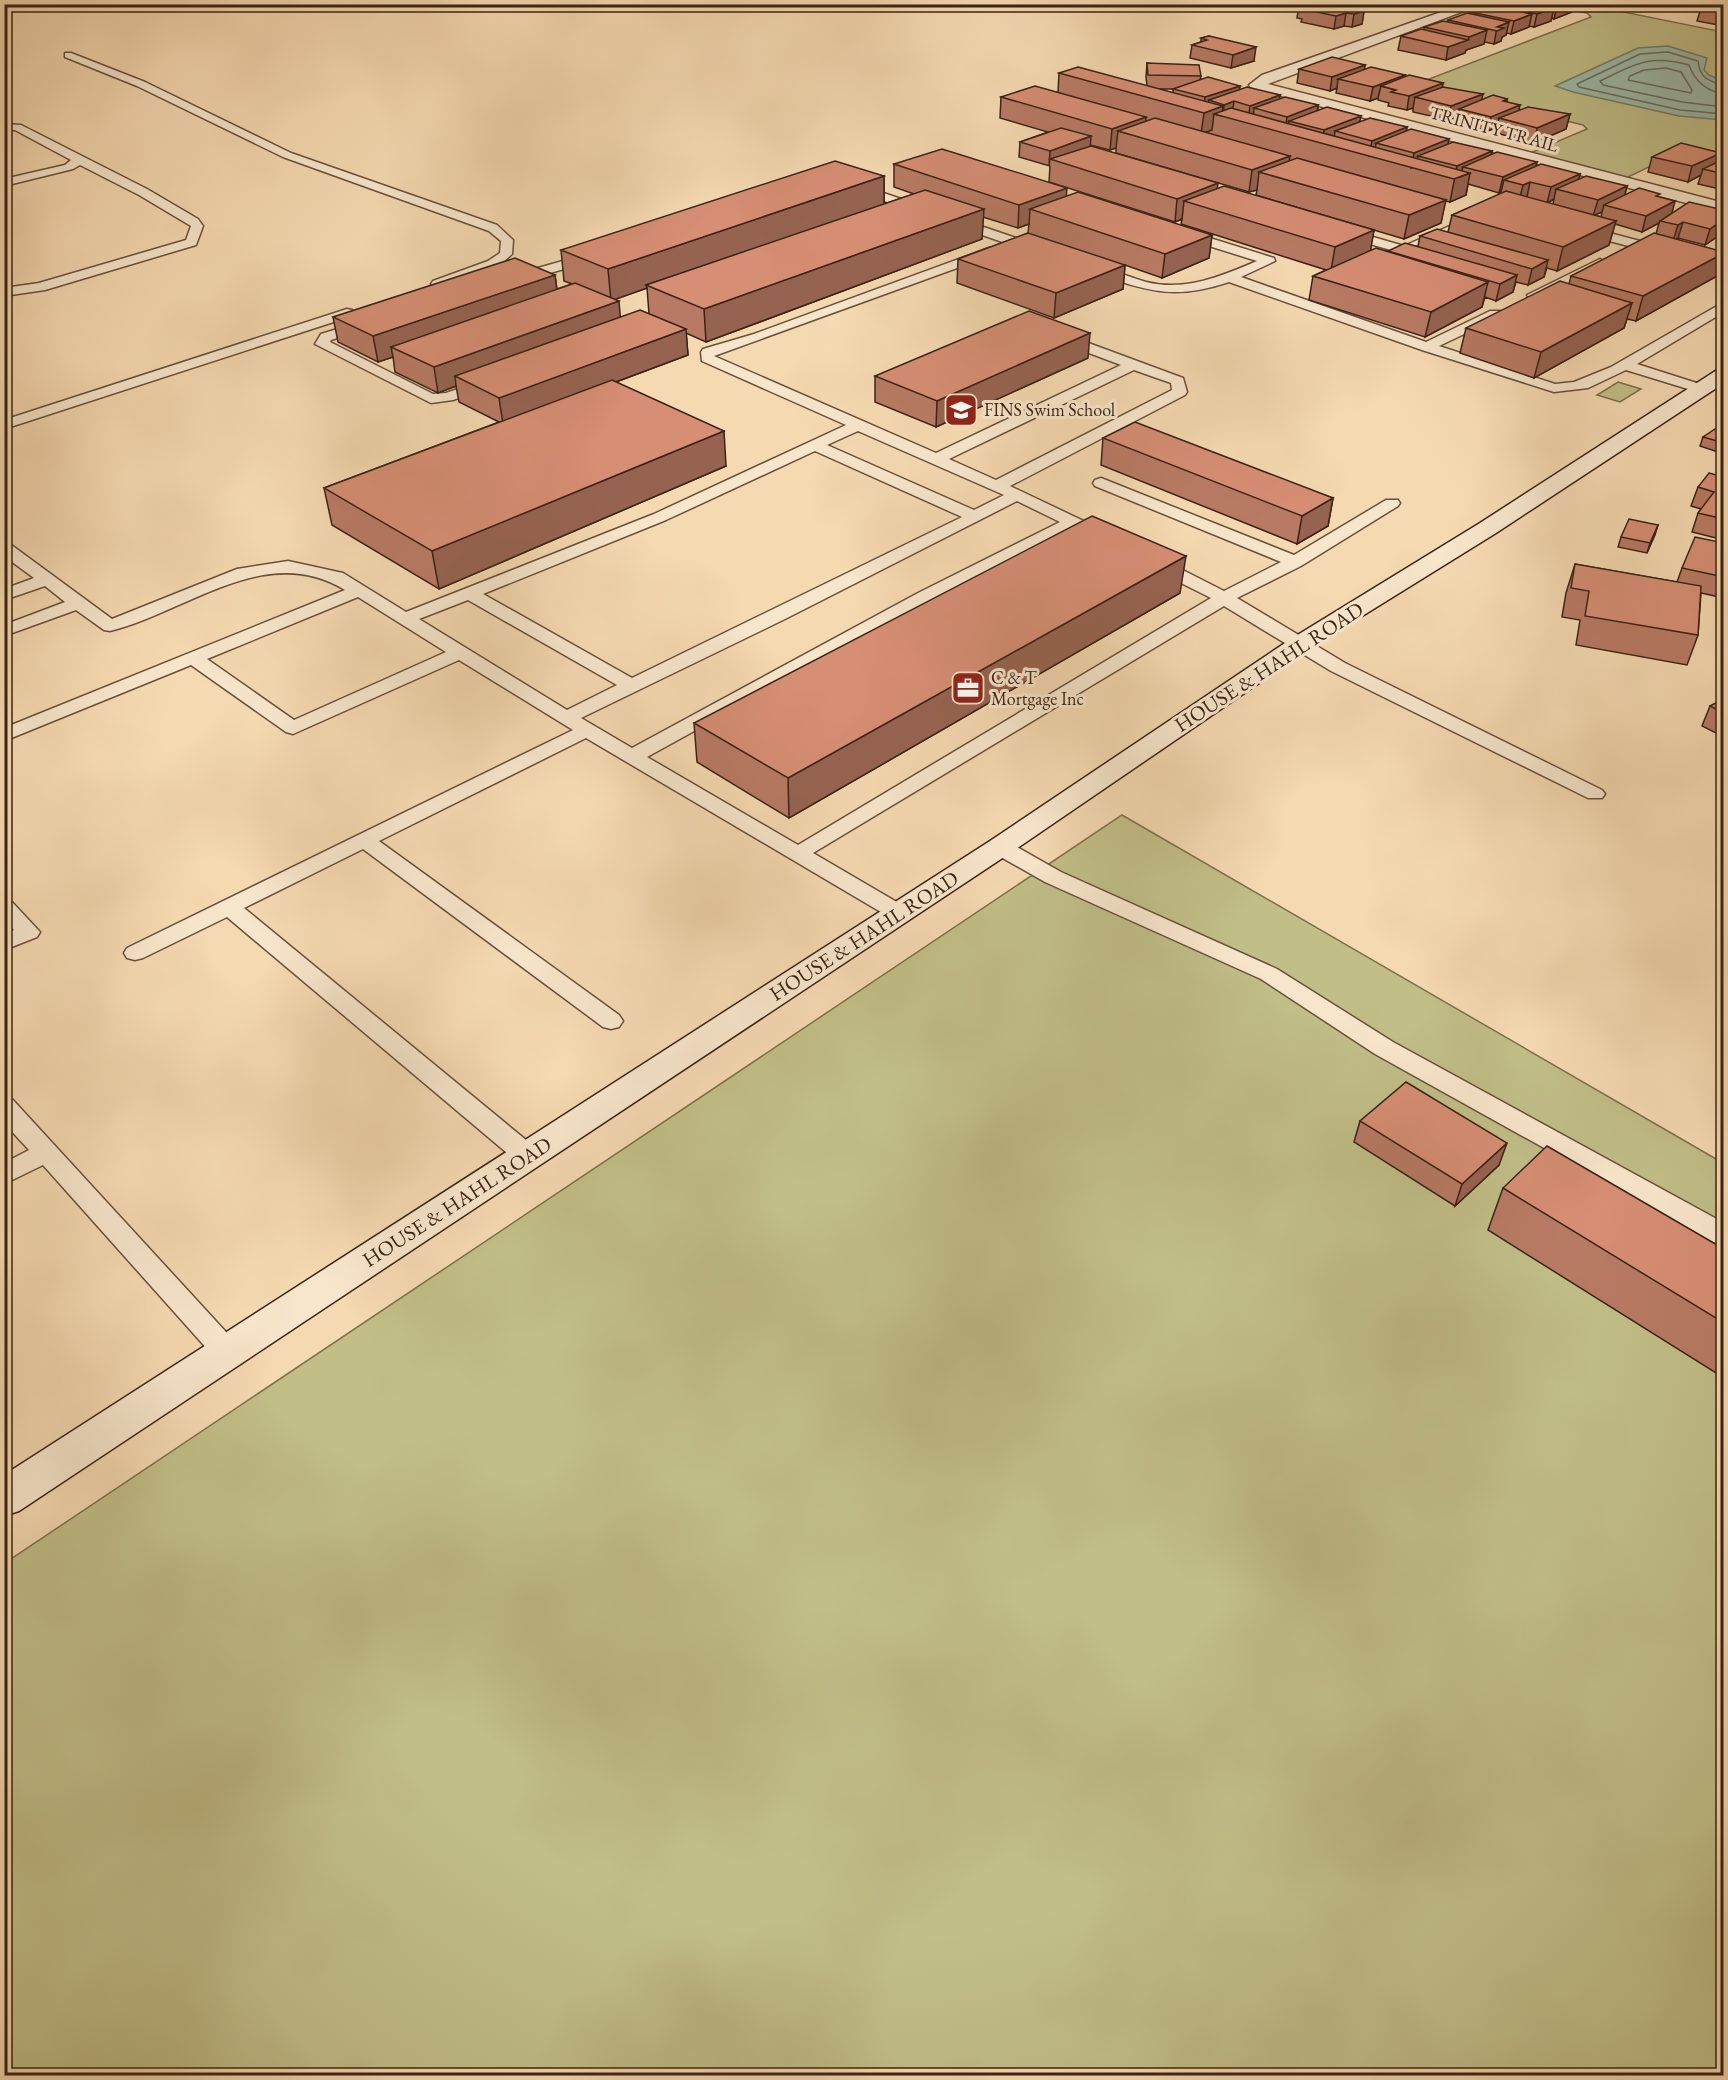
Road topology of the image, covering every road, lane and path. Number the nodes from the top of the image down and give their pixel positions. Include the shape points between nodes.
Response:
1 (1477, 4) edge
2 (68, 55) dead end
3 (4, 127) edge
4 (78, 160) junction
5 (4, 183) edge
6 (845, 184) edge
7 (1724, 208) edge
8 (1489, 212) edge
9 (1328, 227) edge
10 (1571, 227) edge
11 (1170, 230) edge
12 (1636, 246) junction
13 (1404, 250) junction
14 (606, 252) edge
15 (1385, 260) edge
16 (1080, 263) edge
17 (1724, 267) edge
18 (529, 275) junction
19 (1230, 278) junction
20 (506, 282) edge
21 (550, 284) dead end
22 (422, 289) edge
23 (1315, 291) edge
24 (4, 292) edge
25 (1295, 300) junction
26 (1724, 306) edge
27 (365, 308) edge
28 (382, 320) edge
29 (1078, 344) edge
30 (1427, 347) junction
31 (1134, 364) junction
32 (1625, 365) junction
33 (500, 378) edge
34 (1712, 381) edge
35 (4, 425) edge
36 (858, 425) junction
37 (814, 445) junction
38 (936, 459) junction
39 (1101, 483) dead end
40 (998, 486) junction
41 (1017, 495) junction
42 (1392, 502) dead end
43 (974, 516) junction
44 (1073, 522) junction
45 (4, 548) edge
46 (1124, 548) edge
47 (1144, 558) edge
48 (1295, 562) junction
49 (46, 580) junction
50 (360, 590) junction
51 (469, 593) junction
52 (4, 596) edge
53 (1224, 598) junction
54 (78, 603) junction
55 (406, 618) junction
56 (4, 632) edge
57 (1300, 644) junction
58 (461, 652) junction
59 (193, 658) junction
60 (632, 686) junction
61 (567, 717) junction
62 (587, 730) junction
63 (4, 735) edge
64 (633, 756) junction
65 (1595, 794) dead end
66 (364, 840) junction
67 (1000, 847) junction
68 (797, 854) junction
69 (4, 907) edge
70 (229, 907) junction
71 (899, 913) junction
72 (4, 943) edge
73 (135, 953) dead end
74 (611, 1021) dead end
75 (4, 1106) edge
76 (47, 1151) junction
77 (528, 1156) junction
78 (4, 1175) edge
79 (1724, 1236) edge
80 (227, 1352) junction
81 (4, 1498) edge

1 - 7 street, TRINITY TRAIL via 1256,85
2 - 22 lane via 141,84 287,155 493,228 507,240 506,254 494,264
3 - 4 lane via 17,127
4 - 5 lane via 69,167
4 - 24 lane via 194,222 192,242 40,287
6 - 36 lane via 1021,244 759,337 704,350 706,358
8 - 13 lane
9 - 13 lane
10 - 12 lane
11 - 19 lane via 1269,261
12 - 17 lane
12 - 30 lane
13 - 15 lane
14 - 18 lane
16 - 19 lane via 1155,288 1201,287
18 - 20 lane
18 - 21 lane
19 - 25 lane
23 - 25 lane
25 - 30 lane
26 - 32 lane
27 - 35 lane
28 - 33 lane via 326,337 321,344 431,399 448,397
29 - 31 lane
30 - 32 lane via 1554,388 1597,382
31 - 38 lane
31 - 40 lane via 1178,381 1180,392
32 - 34 lane
34 - 57 street, HOUSE & HAHL ROAD via 1488,528
36 - 37 lane
36 - 38 lane
37 - 43 lane
37 - 51 lane via 660,517
38 - 40 lane
39 - 48 lane
40 - 41 lane
41 - 43 lane
41 - 44 lane
42 - 48 lane
43 - 60 lane
44 - 46 lane
44 - 64 lane via 924,597
45 - 49 lane
47 - 53 lane
48 - 53 lane
49 - 52 lane
49 - 54 lane
50 - 54 lane via 337,577 288,566 243,573 110,626
50 - 55 lane
50 - 59 lane
51 - 55 lane
51 - 60 lane
53 - 57 lane
53 - 68 lane
54 - 56 lane
55 - 58 lane
57 - 65 lane via 1338,667
57 - 67 street, HOUSE & HAHL ROAD
58 - 59 lane via 293,728
58 - 61 lane
59 - 63 lane
60 - 61 lane
61 - 62 lane
62 - 64 lane
62 - 66 lane
64 - 68 lane
66 - 70 lane
66 - 74 lane
67 - 71 street, HOUSE & HAHL ROAD
67 - 79 lane via 1053,877 1269,974 1384,1048
68 - 71 lane
69 - 72 lane via 29,932
70 - 73 lane
70 - 77 lane
71 - 77 street, HOUSE & HAHL ROAD
75 - 76 lane
76 - 78 lane
76 - 80 lane
77 - 80 street, HOUSE & HAHL ROAD
80 - 81 street, HOUSE & HAHL ROAD

